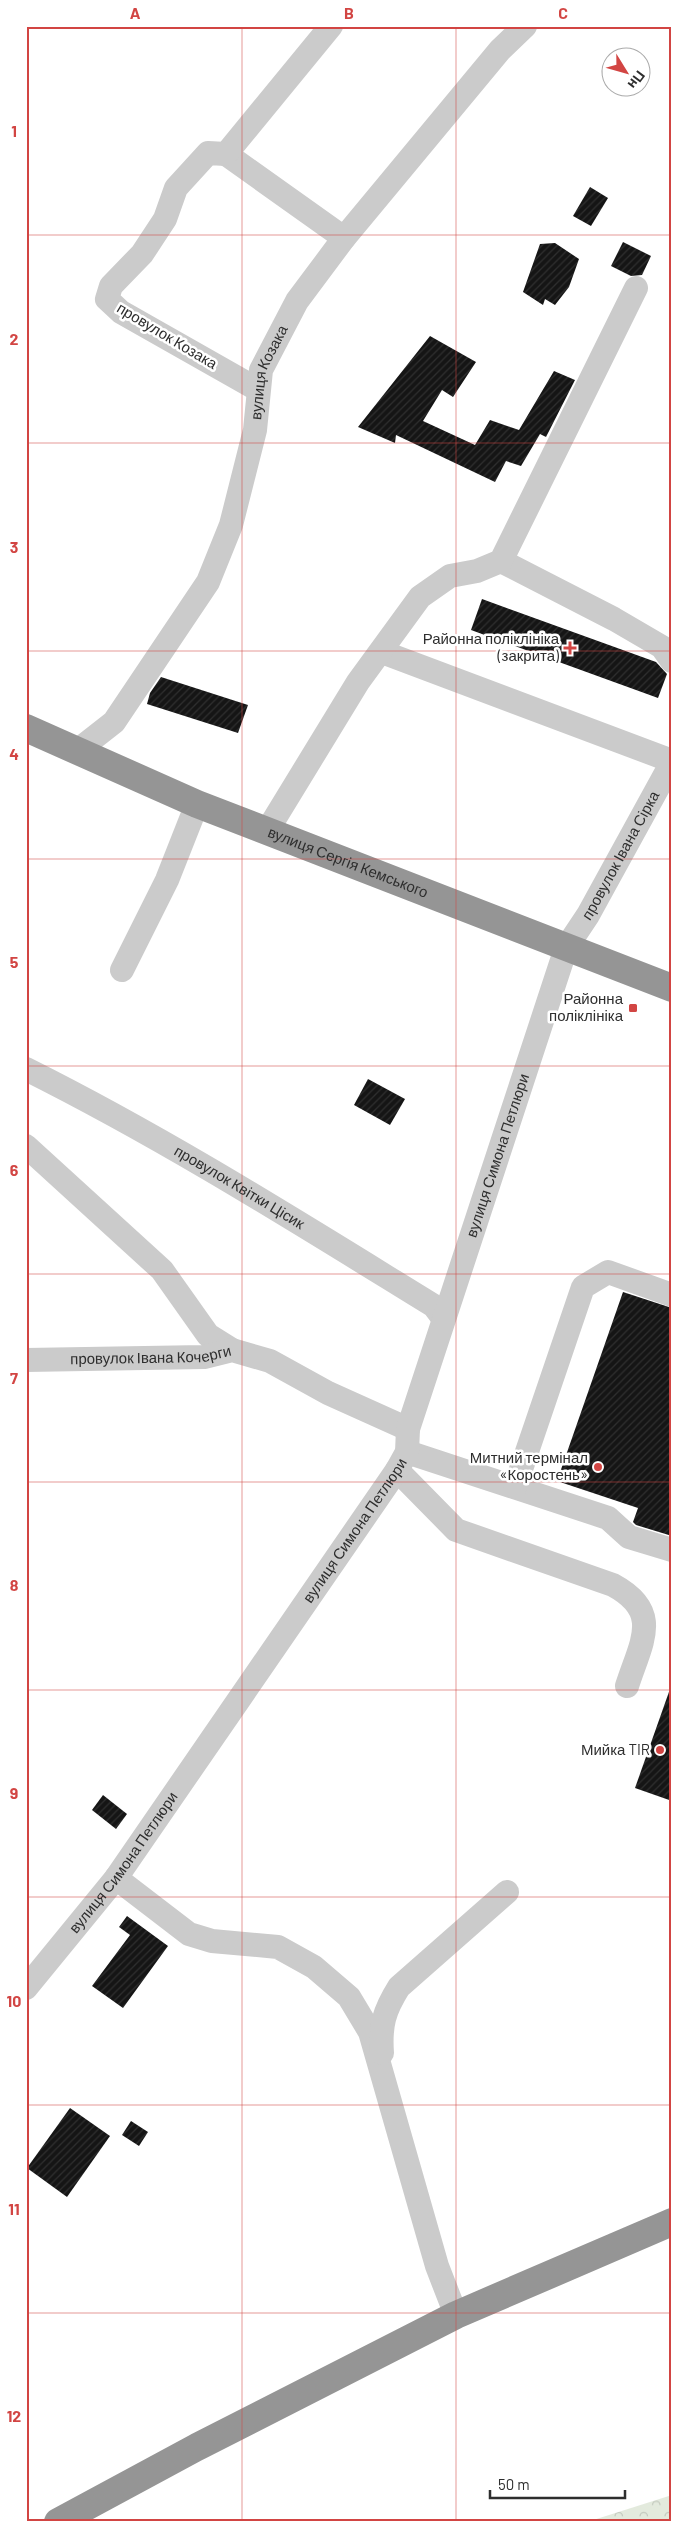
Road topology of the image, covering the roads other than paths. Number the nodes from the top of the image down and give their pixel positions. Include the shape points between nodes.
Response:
1 (331, 26) edge
2 (525, 26) edge
3 (226, 154) junction
4 (344, 238) junction
5 (636, 288) dead end
6 (258, 388) junction
7 (501, 561) junction
8 (382, 652) junction
9 (668, 652) edge
10 (26, 728) edge
11 (77, 751) junction
12 (672, 761) edge
13 (197, 804) junction
14 (267, 831) junction
15 (566, 948) junction
16 (122, 970) dead end
17 (672, 988) edge
18 (26, 1069) edge
19 (26, 1146) edge
20 (672, 1294) edge
21 (443, 1318) junction
22 (232, 1350) junction
23 (26, 1360) edge
24 (408, 1429) junction
25 (402, 1461) junction
26 (515, 1487) junction
27 (672, 1550) edge
28 (627, 1686) dead end
29 (116, 1878) junction
30 (507, 1892) dead end
31 (26, 1988) edge
32 (383, 2080) junction
33 (672, 2222) edge
34 (456, 2315) junction
35 (58, 2522) edge

1 - 3 street
2 - 4 street, вулиця Козака via 500,50
3 - 4 street
3 - 6 street, провулок Козака via 208,153 176,188 165,219 142,254 111,286 107,299 120,312
4 - 6 street, вулиця Козака via 297,302 260,370
5 - 7 street
6 - 11 street, вулиця Козака via 253,440 231,525 208,582 114,722
7 - 8 street via 477,571 450,576 420,597
7 - 9 street via 614,619
8 - 12 street
8 - 14 street via 358,682
10 - 11 highway, вулиця Сергія Кемського
11 - 13 highway, вулиця Сергія Кемського
12 - 15 street, провулок Івана Сірка via 588,915
13 - 14 highway, вулиця Сергія Кемського
13 - 16 street via 167,880
14 - 15 highway, вулиця Сергія Кемського
15 - 17 highway, вулиця Сергія Кемського
15 - 21 street, вулиця Симона Петлюри
18 - 21 street, провулок Квітки Цісик via 210,1168 434,1306
19 - 22 street via 162,1270 208,1335
20 - 26 street via 608,1272 583,1287
21 - 24 street, вулиця Симона Петлюри
22 - 23 street, провулок Івана Кочерги via 204,1358
22 - 24 street, провулок Івана Кочерги via 270,1361 328,1393
24 - 25 street, вулиця Симона Петлюри
25 - 26 street
25 - 28 street via 456,1530 626,1592 640,1607 646,1627
25 - 29 street, вулиця Симона Петлюри
26 - 27 street via 608,1518 629,1537
29 - 31 street, вулиця Симона Петлюри
29 - 32 street via 189,1934 212,1941 278,1947 314,1967 349,1997 370,2032
30 - 32 street via 399,1987 386,2008 380,2031
32 - 34 street via 437,2266
33 - 34 highway
34 - 35 highway

